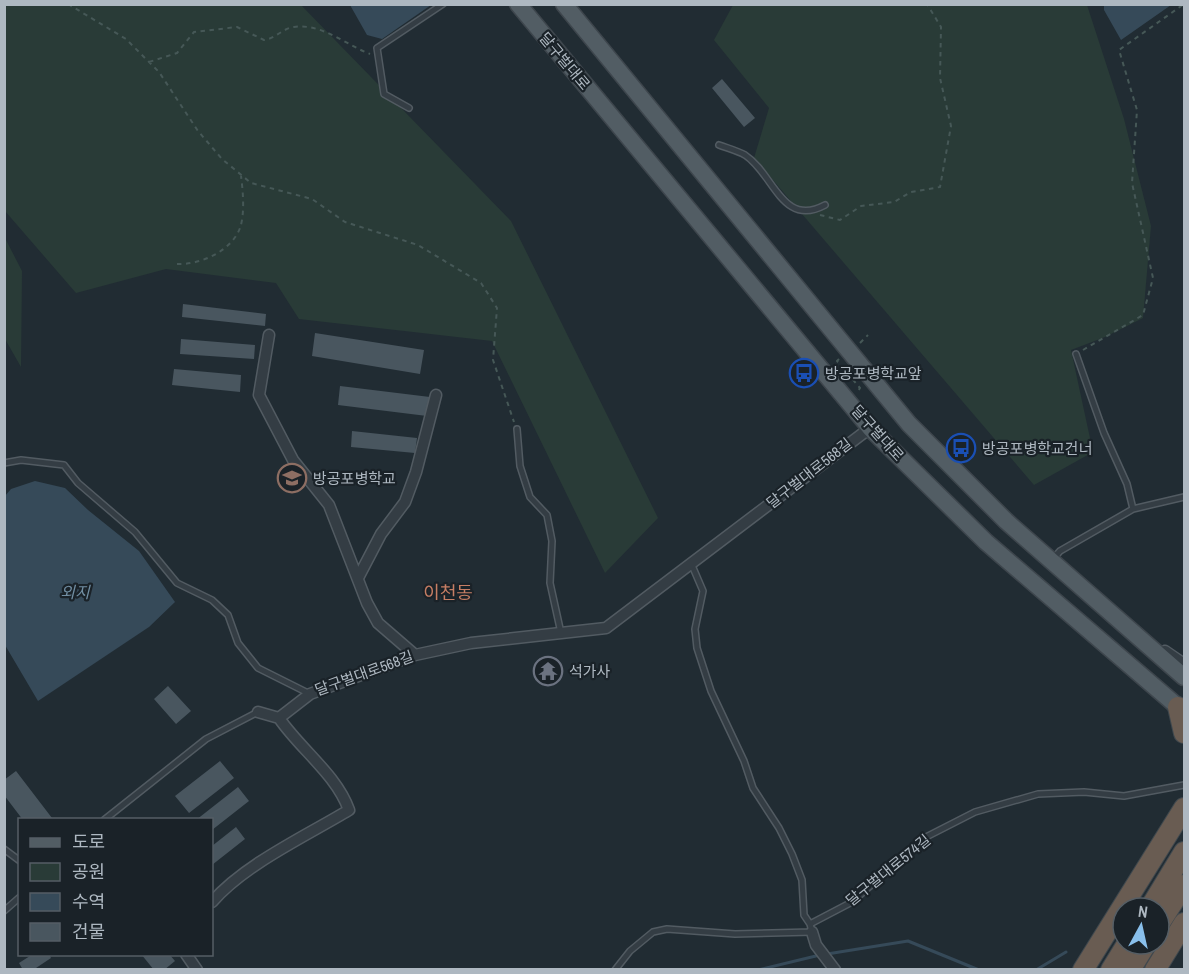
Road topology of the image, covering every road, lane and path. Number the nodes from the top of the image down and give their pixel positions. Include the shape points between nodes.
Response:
1 (68, 4) edge
2 (443, 4) edge
3 (518, 4) edge
4 (564, 4) edge
5 (927, 4) edge
6 (1184, 4) edge
7 (377, 48) junction
8 (148, 62) junction
9 (409, 108) dead end
10 (719, 145) dead end
11 (240, 174) junction
12 (825, 205) dead end
13 (812, 212) junction
14 (177, 264) dead end
15 (269, 335) dead end
16 (1076, 354) joint
17 (436, 395) dead end
18 (870, 428) junction
19 (517, 429) joint
20 (4, 463) edge
21 (1185, 497) edge
22 (1133, 509) junction
23 (1051, 561) junction
24 (692, 563) junction
25 (358, 578) junction
26 (1117, 620) junction
27 (561, 633) junction
28 (415, 655) junction
29 (1185, 664) edge
30 (1185, 677) edge
31 (310, 694) junction
32 (1181, 709) edge
33 (258, 712) joint
34 (279, 718) junction
35 (1185, 732) edge
36 (1185, 785) edge
37 (1185, 808) edge
38 (105, 818) edge
39 (4, 849) edge
40 (1185, 852) edge
41 (18, 860) edge
42 (1185, 885) edge
43 (1158, 896) edge
44 (18, 899) edge
45 (213, 901) edge
46 (1171, 906) edge
47 (4, 912) edge
48 (1185, 922) edge
49 (811, 928) junction
50 (187, 956) edge
51 (1119, 956) edge
52 (1138, 956) edge
53 (197, 969) edge
54 (615, 969) edge
55 (835, 969) edge
56 (1081, 969) edge
57 (1111, 969) edge
58 (1130, 969) edge
59 (1155, 969) edge

1 - 8 path via 126,39
2 - 7 lane
3 - 18 main road, 달구벌대로
4 - 23 main road, 달구벌대로 via 909,424 1006,522
5 - 13 path via 941,27 940,78 951,126 940,187 911,192 894,202 861,206 840,220
6 - 16 path via 1119,50 1137,110 1132,183 1153,278 1143,315
7 - 8 path via 370,55 339,37 304,27 291,27 264,40 231,27 194,32 177,53
7 - 9 lane via 384,94
8 - 11 path via 159,72 198,131
10 - 13 lane via 744,154 793,209
11 - 14 path via 241,221 236,236 200,263
11 - 19 path via 251,183 312,199 345,222 418,245 481,283 496,308 493,360
12 - 13 lane
15 - 25 street via 259,395 294,460 328,505
16 - 22 lane
17 - 25 street via 405,502 381,534
18 - 24 street, 달구벌대로568길
18 - 32 main road, 달구벌대로 via 986,542
19 - 27 lane via 520,466 530,497 547,515 552,541 550,583
20 - 31 lane, 달구벌대로568길 via 21,459 64,465 78,483 135,532 177,583 212,600 228,615 238,643 258,668
21 - 22 lane
22 - 23 lane via 1060,551
23 - 26 main road, 달구벌대로
24 - 27 street, 달구벌대로568길 via 606,628
24 - 49 lane via 703,591 695,629 697,648 711,691 753,788 792,854 802,880 804,915
25 - 28 street via 378,623
26 - 29 street
26 - 30 main road, 달구벌대로
27 - 28 street, 달구벌대로568길 via 471,643
28 - 31 street, 달구벌대로568길
31 - 34 street
32 - 35 highway
33 - 34 street
33 - 38 lane via 206,739
34 - 45 street via 343,793 350,810 264,861 222,889
36 - 49 lane, 달구벌대로574길 via 1124,796 1084,792 1038,794 975,812 926,837 852,902
37 - 56 highway
39 - 41 lane
40 - 43 highway
42 - 46 highway
44 - 47 lane
48 - 59 highway
49 - 54 lane, 달구벌대로574길 via 735,934 667,929 653,932
49 - 55 street via 816,945
50 - 53 street
51 - 57 highway
52 - 58 highway

